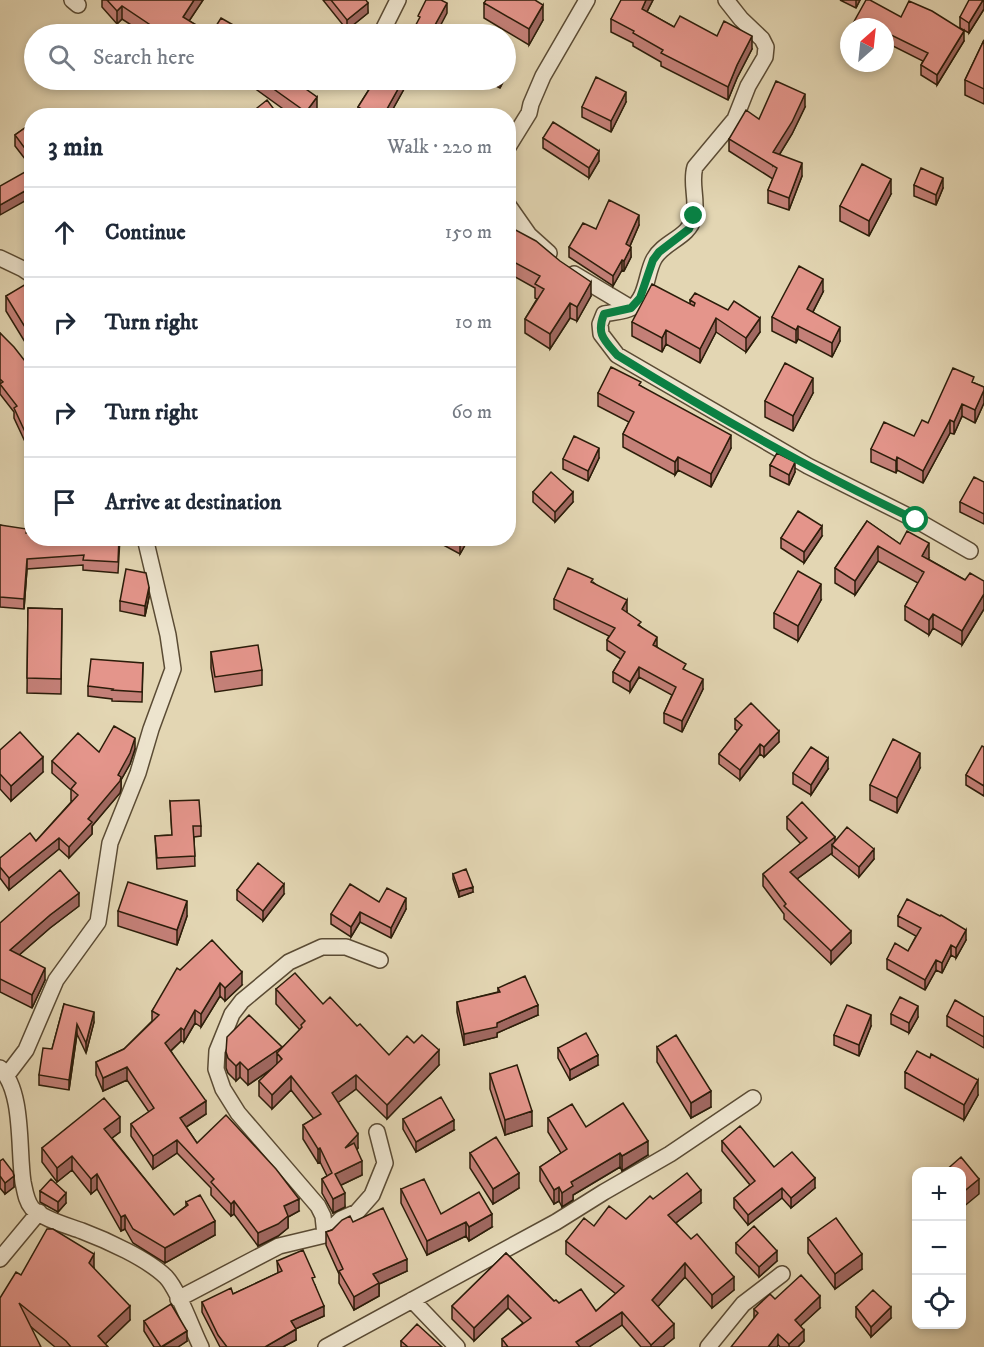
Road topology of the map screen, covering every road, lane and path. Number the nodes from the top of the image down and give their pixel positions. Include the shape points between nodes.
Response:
1 (398, 0) edge
2 (587, 0) edge
3 (726, 0) edge
4 (386, 24) edge
5 (516, 134) edge
6 (516, 216) edge
7 (0, 258) edge
8 (24, 269) edge
9 (631, 308) junction
10 (147, 546) edge
11 (970, 551) dead end
12 (380, 960) dead end
13 (3, 1072) edge
14 (753, 1098) dead end
15 (376, 1132) dead end
16 (39, 1212) junction
17 (325, 1235) junction
18 (0, 1259) edge
19 (782, 1274) dead end
20 (178, 1299) junction
21 (412, 1300) junction
22 (201, 1347) edge
23 (326, 1347) edge
24 (457, 1347) edge
25 (708, 1347) edge

1 - 4 street
2 - 5 street via 543,76
3 - 9 street via 762,39 765,57 735,119 695,167 694,216 689,229 653,260 640,298
6 - 9 street via 562,266
7 - 8 street
9 - 11 street via 604,314 600,324 601,334 617,355 808,466
10 - 13 street via 173,669 110,843 98,922 56,980 26,1050
12 - 17 street via 346,947 322,947 289,962 242,1001 232,1014 217,1051 216,1069 223,1089 318,1206
13 - 16 street via 16,1095 25,1195
14 - 21 street via 670,1154 556,1222
15 - 17 street via 385,1163 372,1195 357,1212 341,1219
16 - 18 street
16 - 20 street via 149,1265 167,1278
17 - 20 street via 279,1246
19 - 25 street via 743,1304
20 - 22 street
21 - 23 street
21 - 24 street

